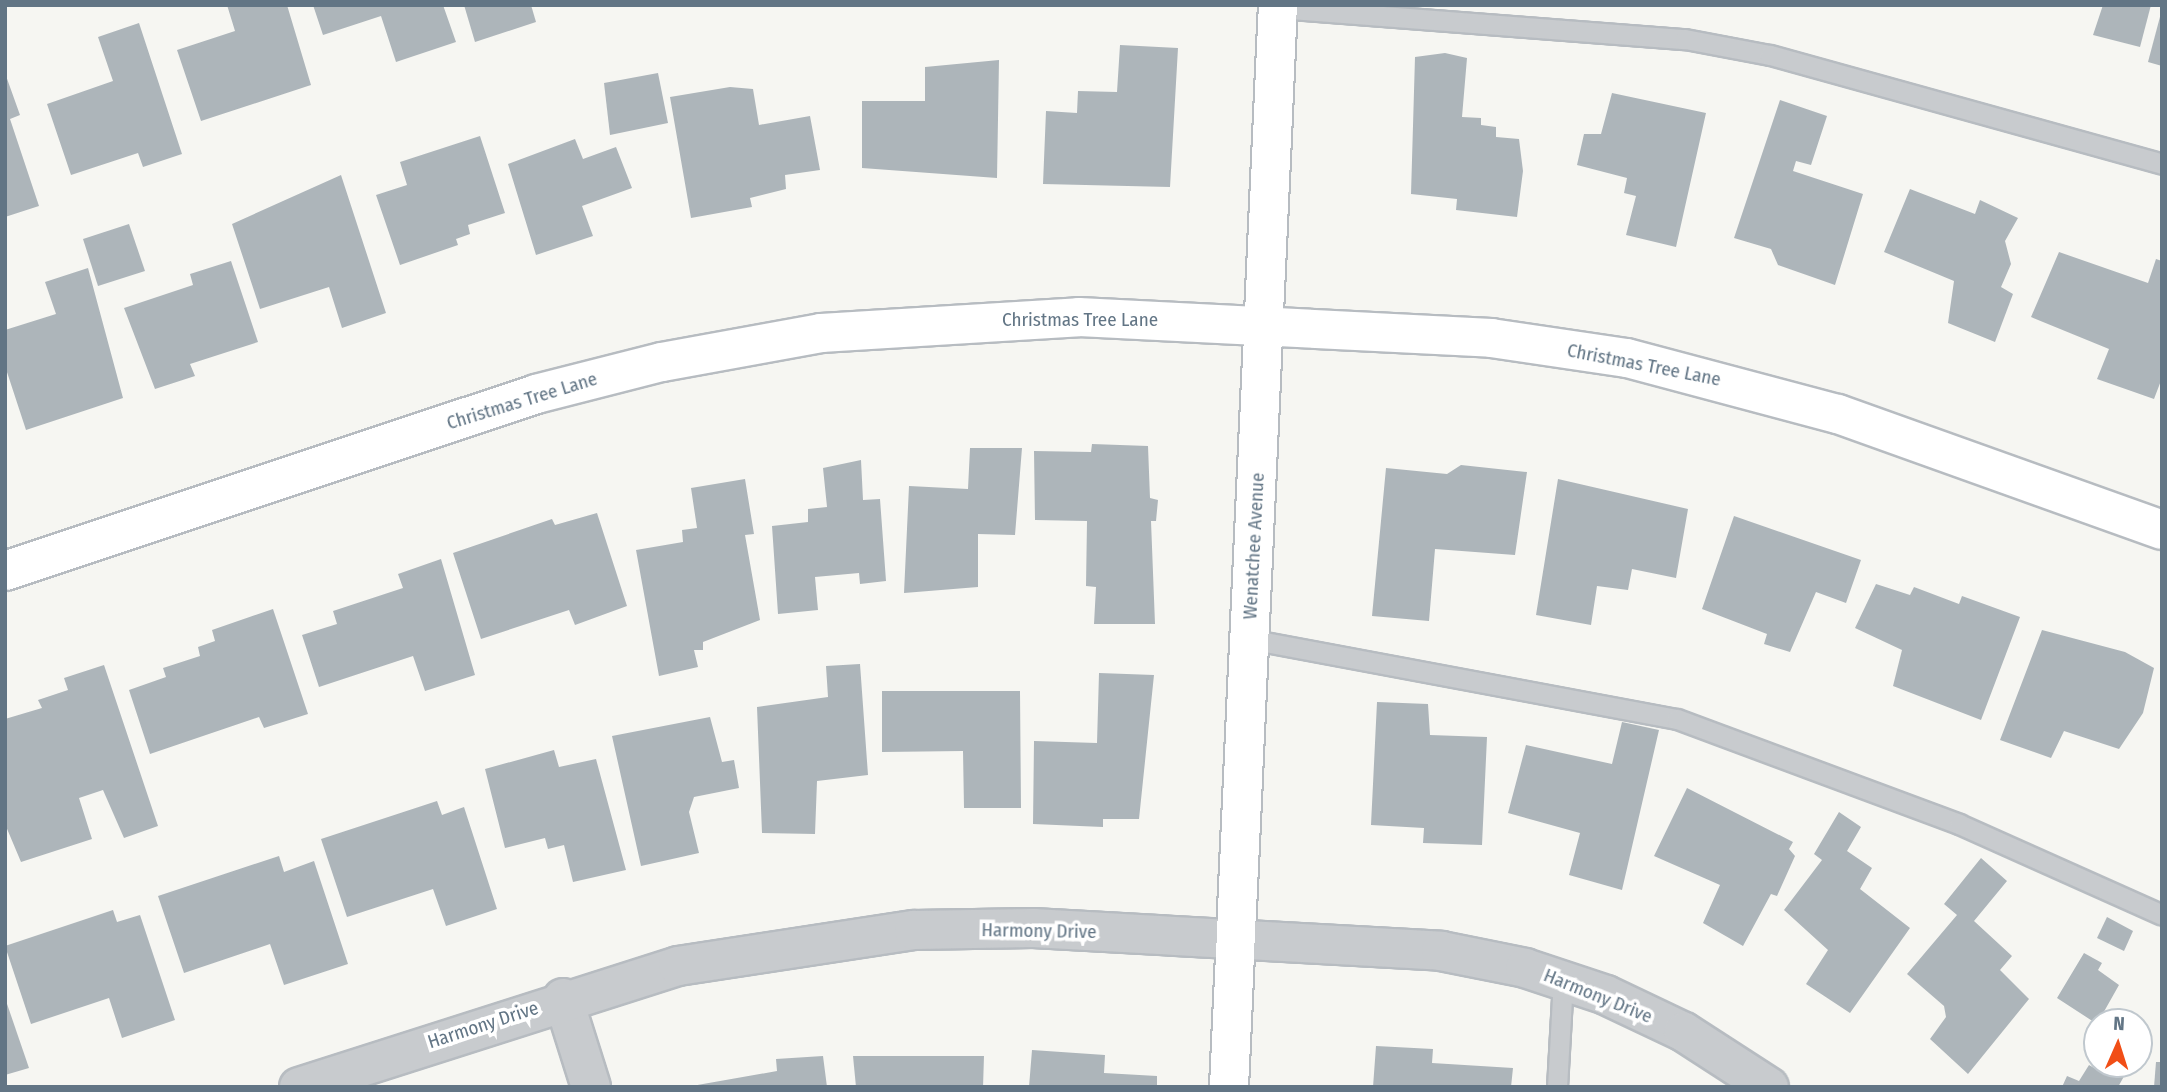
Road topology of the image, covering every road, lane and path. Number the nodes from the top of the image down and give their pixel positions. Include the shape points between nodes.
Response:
1 (1278, 6) edge
2 (2162, 164) edge
3 (1264, 325) junction
4 (2162, 530) edge
5 (5, 571) edge
6 (1249, 639) junction
7 (2162, 915) edge
8 (1236, 938) junction
9 (1563, 981) junction
10 (563, 998) junction
11 (299, 1087) edge
12 (591, 1087) edge
13 (1229, 1087) edge
14 (1557, 1087) edge
15 (1769, 1087) edge

1 - 2 lane via 1685,39 1770,55
1 - 3 street, Wenatchee Avenue
3 - 4 street, Christmas Tree Lane via 1491,338 1653,364 1838,414
3 - 5 street, Christmas Tree Lane via 1079,317 950,321 821,333 662,362 536,394
3 - 6 street, Wenatchee Avenue
6 - 7 lane via 1677,719 1959,824
6 - 8 street, Wenatchee Avenue
8 - 9 street, Harmony Drive via 1441,951
8 - 10 street, Harmony Drive via 914,930 704,961
8 - 13 street, Wenatchee Avenue
9 - 14 lane
9 - 15 street, Harmony Drive via 1684,1032
10 - 11 street, Harmony Drive
10 - 12 street

